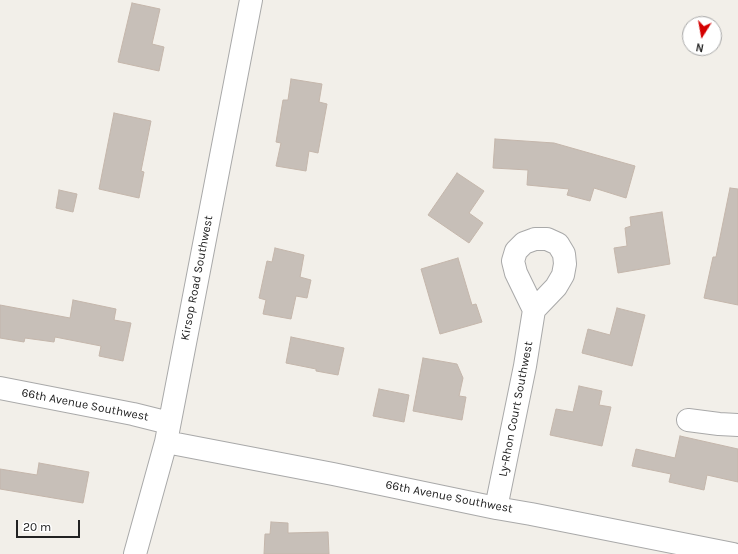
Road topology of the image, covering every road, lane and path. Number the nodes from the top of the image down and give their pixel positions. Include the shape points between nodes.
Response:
1 (251, 0) edge
2 (534, 310) dead end
3 (0, 388) edge
4 (688, 420) dead end
5 (738, 424) edge
6 (167, 433) junction
7 (496, 508) junction
8 (135, 554) edge
9 (733, 554) edge

1 - 6 street, Kirsop Road Southwest
2 - 7 street, Ly-Rhon Court Southwest
3 - 6 street, 66th Avenue Southwest via 133,414
4 - 5 street
6 - 7 street, 66th Avenue Southwest via 333,474
6 - 8 street, Kirsop Road Southwest
7 - 9 street, 66th Avenue Southwest

